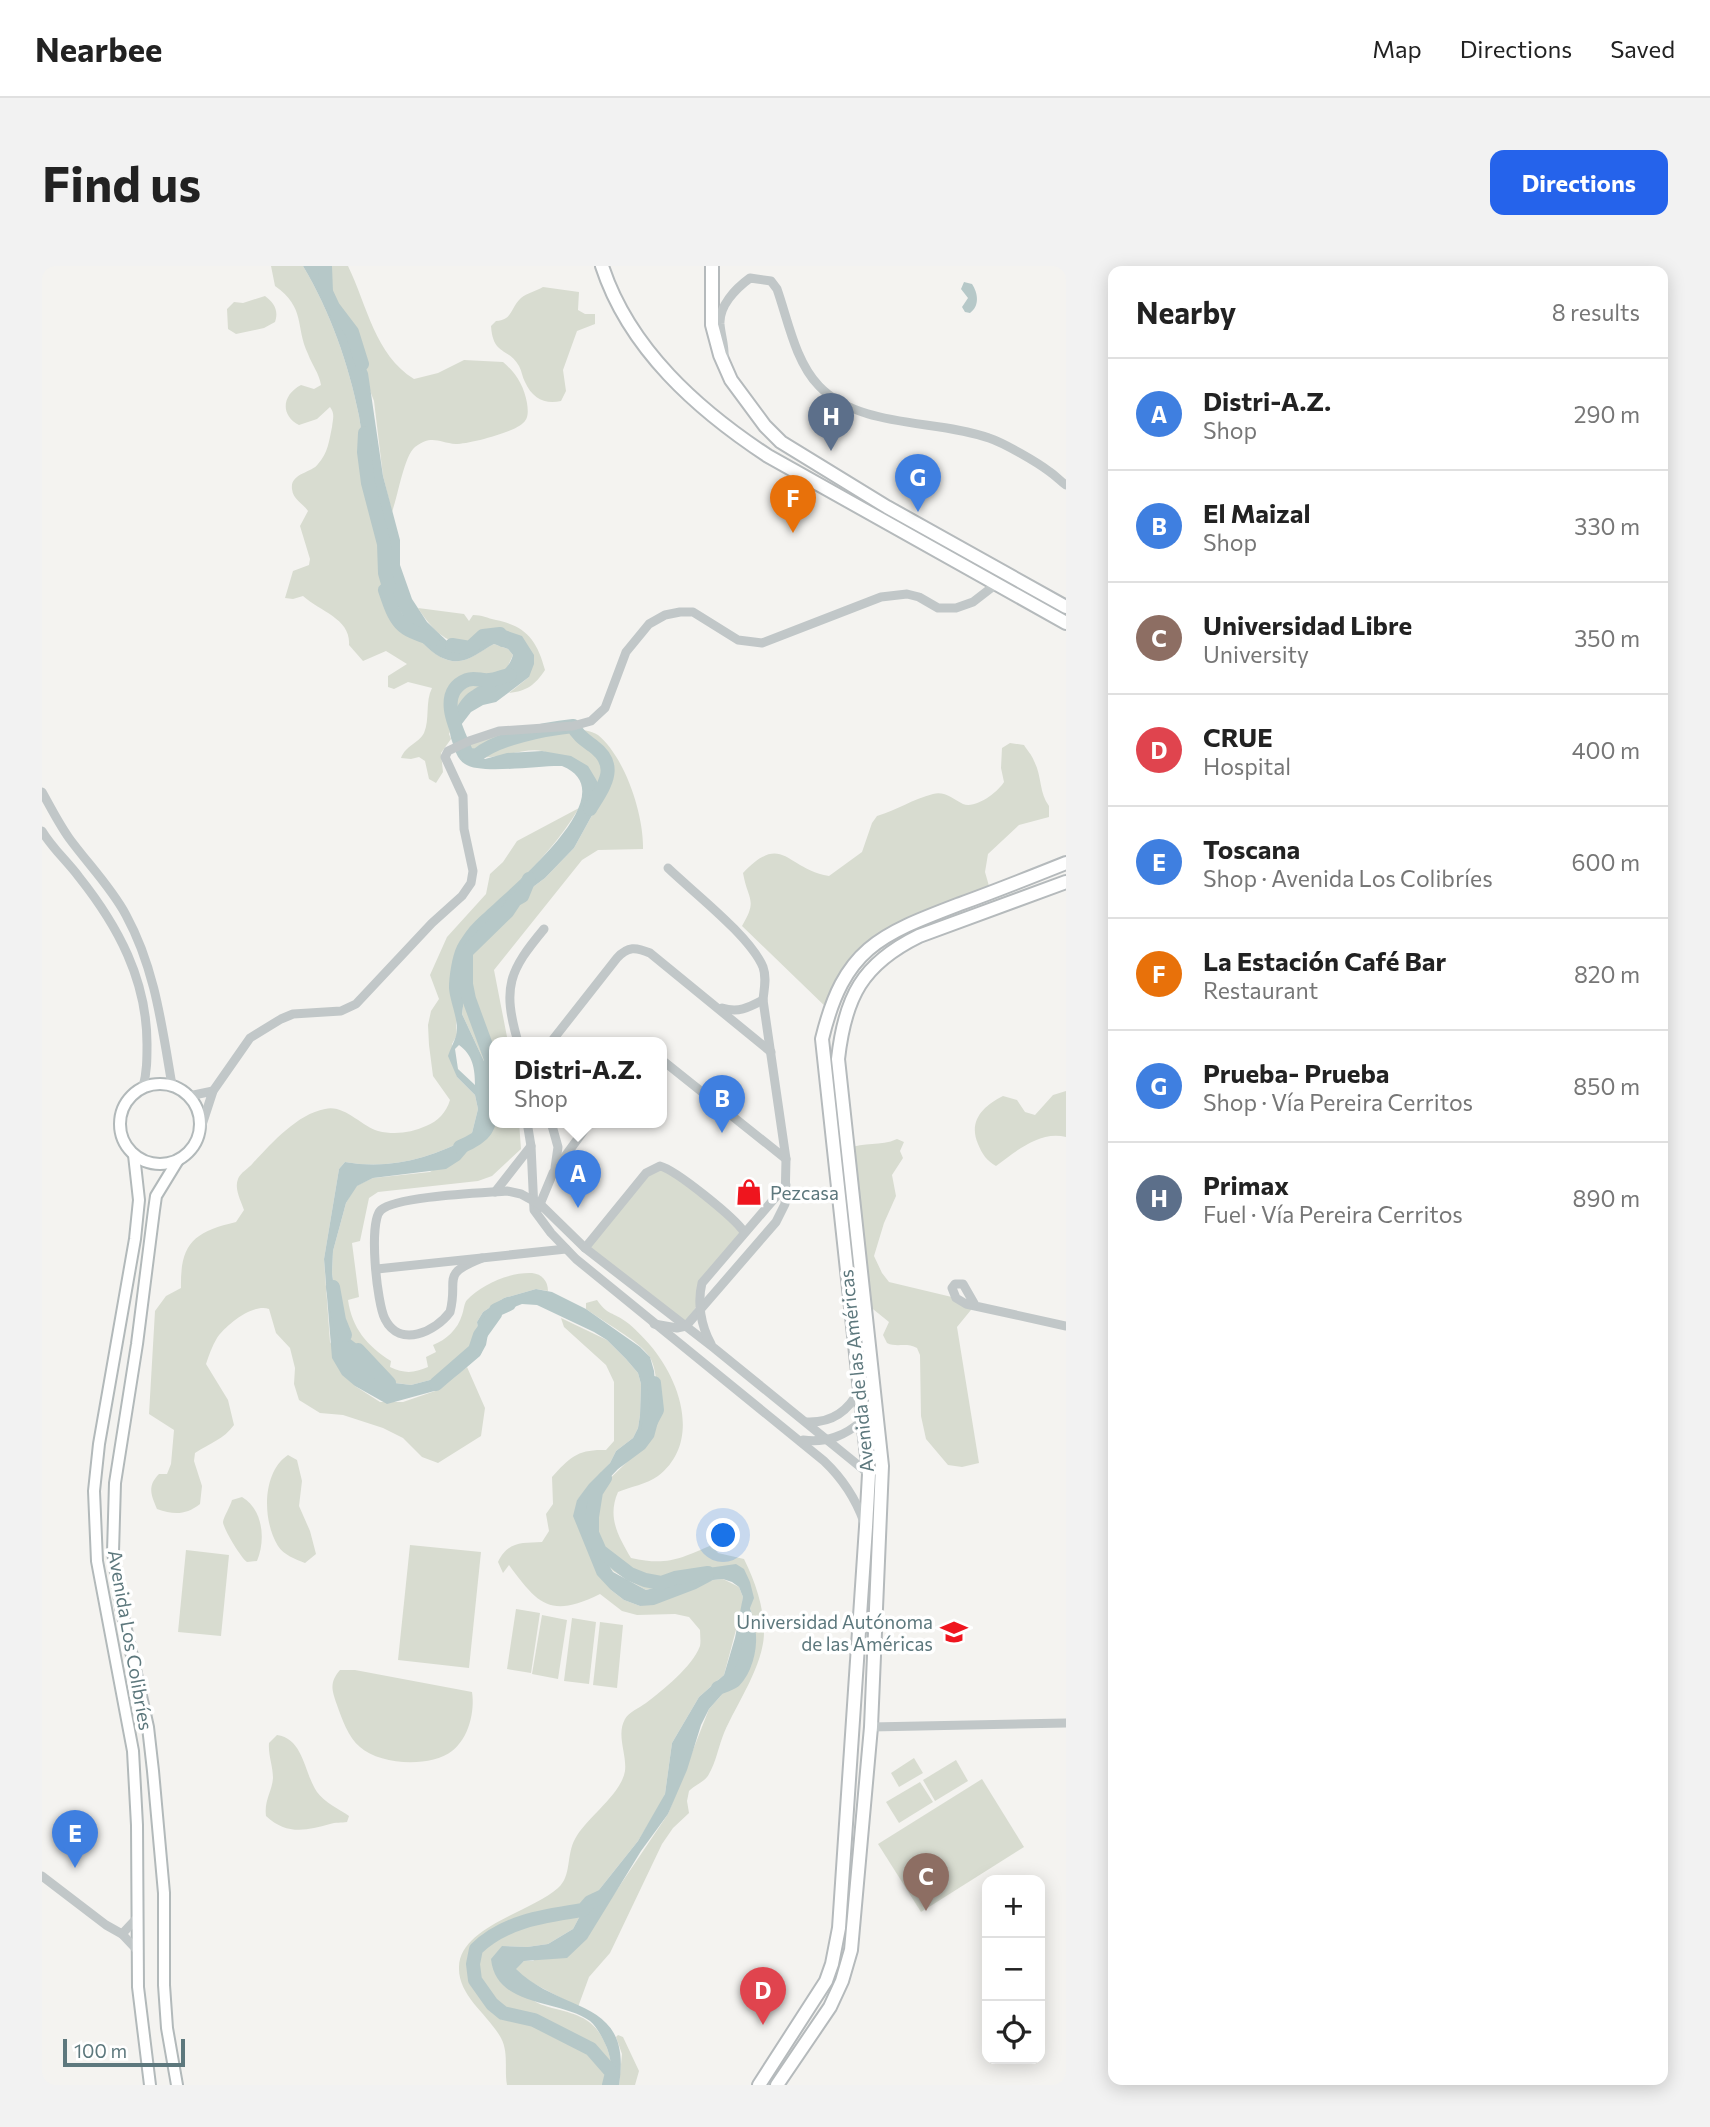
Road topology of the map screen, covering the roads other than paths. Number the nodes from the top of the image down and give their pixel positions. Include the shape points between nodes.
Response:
1 (602, 266) edge
2 (712, 266) edge
3 (724, 364) junction
4 (1066, 485) edge
5 (1027, 584) junction
6 (995, 585) junction
7 (1066, 598) edge
8 (1066, 607) edge
9 (1066, 623) edge
10 (42, 792) edge
11 (42, 831) edge
12 (1066, 863) edge
13 (668, 868) dead end
14 (1066, 882) edge
15 (544, 929) dead end
16 (763, 1000) junction
17 (717, 1007) junction
18 (517, 1037) edge
19 (555, 1037) edge
20 (772, 1054) junction
21 (667, 1064) edge
22 (172, 1085) junction
23 (143, 1087) junction
24 (213, 1091) junction
25 (190, 1096) junction
26 (528, 1128) edge
27 (553, 1128) edge
28 (586, 1128) edge
29 (199, 1134) junction
30 (531, 1146) junction
31 (134, 1155) junction
32 (786, 1158) junction
33 (178, 1160) junction
34 (553, 1173) junction
35 (786, 1185) junction
36 (495, 1192) junction
37 (537, 1206) junction
38 (744, 1232) junction
39 (585, 1248) junction
40 (566, 1249) junction
41 (482, 1258) junction
42 (377, 1269) junction
43 (590, 1270) junction
44 (701, 1304) junction
45 (975, 1305) dead end
46 (654, 1324) junction
47 (686, 1326) junction
48 (1066, 1326) edge
49 (714, 1348) junction
50 (732, 1363) junction
51 (721, 1377) junction
52 (859, 1390) junction
53 (873, 1395) junction
54 (778, 1400) junction
55 (767, 1414) junction
56 (863, 1420) junction
57 (807, 1422) junction
58 (801, 1440) junction
59 (827, 1440) junction
60 (869, 1474) junction
61 (882, 1486) junction
62 (866, 1527) junction
63 (1066, 1723) edge
64 (871, 1727) junction
65 (137, 1825) junction
66 (159, 1826) junction
67 (42, 1876) edge
68 (137, 1918) junction
69 (122, 1934) junction
70 (138, 1951) junction
71 (150, 2085) edge
72 (177, 2085) edge
73 (759, 2085) edge
74 (777, 2085) edge

1 - 6 highway via 633,331 673,380 722,425
2 - 3 highway via 712,326
3 - 4 street via 721,309 750,278 771,281 804,366 836,400 860,413 991,438
3 - 5 highway via 749,406 781,442
5 - 7 highway
5 - 8 highway
6 - 9 highway
6 - 24 street via 956,608 938,608 907,594 881,597 762,643 738,640 693,612 664,615 649,624 626,653 606,708 591,720 573,726 499,731 448,751 445,757 463,796 464,829 474,871 471,883 356,1004 341,1011 281,1019 250,1038
10 - 22 street via 127,916 157,997
11 - 23 street via 113,924 132,963 147,1027
12 - 52 highway, Avenida de las Américas via 892,932 868,949 840,985 822,1039
13 - 16 street via 750,945 763,968
14 - 53 highway, Avenida de las Américas via 907,942 862,980 845,1014 838,1059
15 - 18 street via 522,955 512,977 510,1002
16 - 17 street via 742,1010
16 - 20 street
17 - 19 street via 650,953 631,948 617,958
17 - 20 street
20 - 32 street
21 - 32 street
22 - 23 main road
22 - 25 main road
23 - 31 main road via 133,1093 121,1113 121,1136
24 - 25 street
24 - 29 street
25 - 29 main road via 197,1107
26 - 30 street
27 - 34 street via 558,1147
28 - 34 street
29 - 33 main road via 195,1145
30 - 36 street
30 - 37 street
31 - 33 main road via 155,1164
31 - 65 main road, Avenida Los Colibríes via 139,1200 135,1239 94,1491 97,1561 130,1726
32 - 35 street
33 - 66 main road, Avenida Los Colibríes via 156,1196 115,1483 113,1552 148,1727
34 - 37 street
35 - 38 street
35 - 44 street via 785,1204 776,1222
36 - 37 street via 513,1192
36 - 42 street via 386,1206 375,1221
37 - 39 street
37 - 40 street
38 - 39 street via 689,1184 660,1166 646,1173
38 - 44 street via 702,1283
39 - 43 street
39 - 47 street
40 - 41 street
40 - 43 street
41 - 42 street
41 - 42 street via 452,1278 452,1303 445,1320 414,1335 396,1330 384,1319
43 - 46 street
44 - 47 street
44 - 49 street via 705,1330
45 - 48 street
46 - 47 street
46 - 51 street
47 - 49 street
49 - 50 street
50 - 51 street
50 - 54 street
51 - 55 street
52 - 56 highway, Avenida de las Américas
52 - 57 street via 838,1416
53 - 56 highway
53 - 61 highway, Avenida de las Américas
54 - 55 street
54 - 57 street
55 - 58 street
56 - 59 street
56 - 60 highway, Avenida de las Américas
57 - 59 street
58 - 59 street
58 - 62 street via 844,1481
59 - 60 street
60 - 61 highway
60 - 62 highway, Avenida de las Américas
61 - 64 highway, Avenida de las Américas
62 - 73 highway, Avenida de las Américas via 836,1948 826,1981
63 - 64 street
64 - 74 highway, Avenida de las Américas via 851,1950 830,2007
65 - 66 main road
65 - 68 main road, Avenida Los Colibríes
66 - 72 main road, Avenida Los Colibríes via 164,1985
67 - 69 street
68 - 69 street
68 - 70 main road, Avenida Los Colibríes
69 - 70 street
70 - 71 main road, Avenida Los Colibríes

